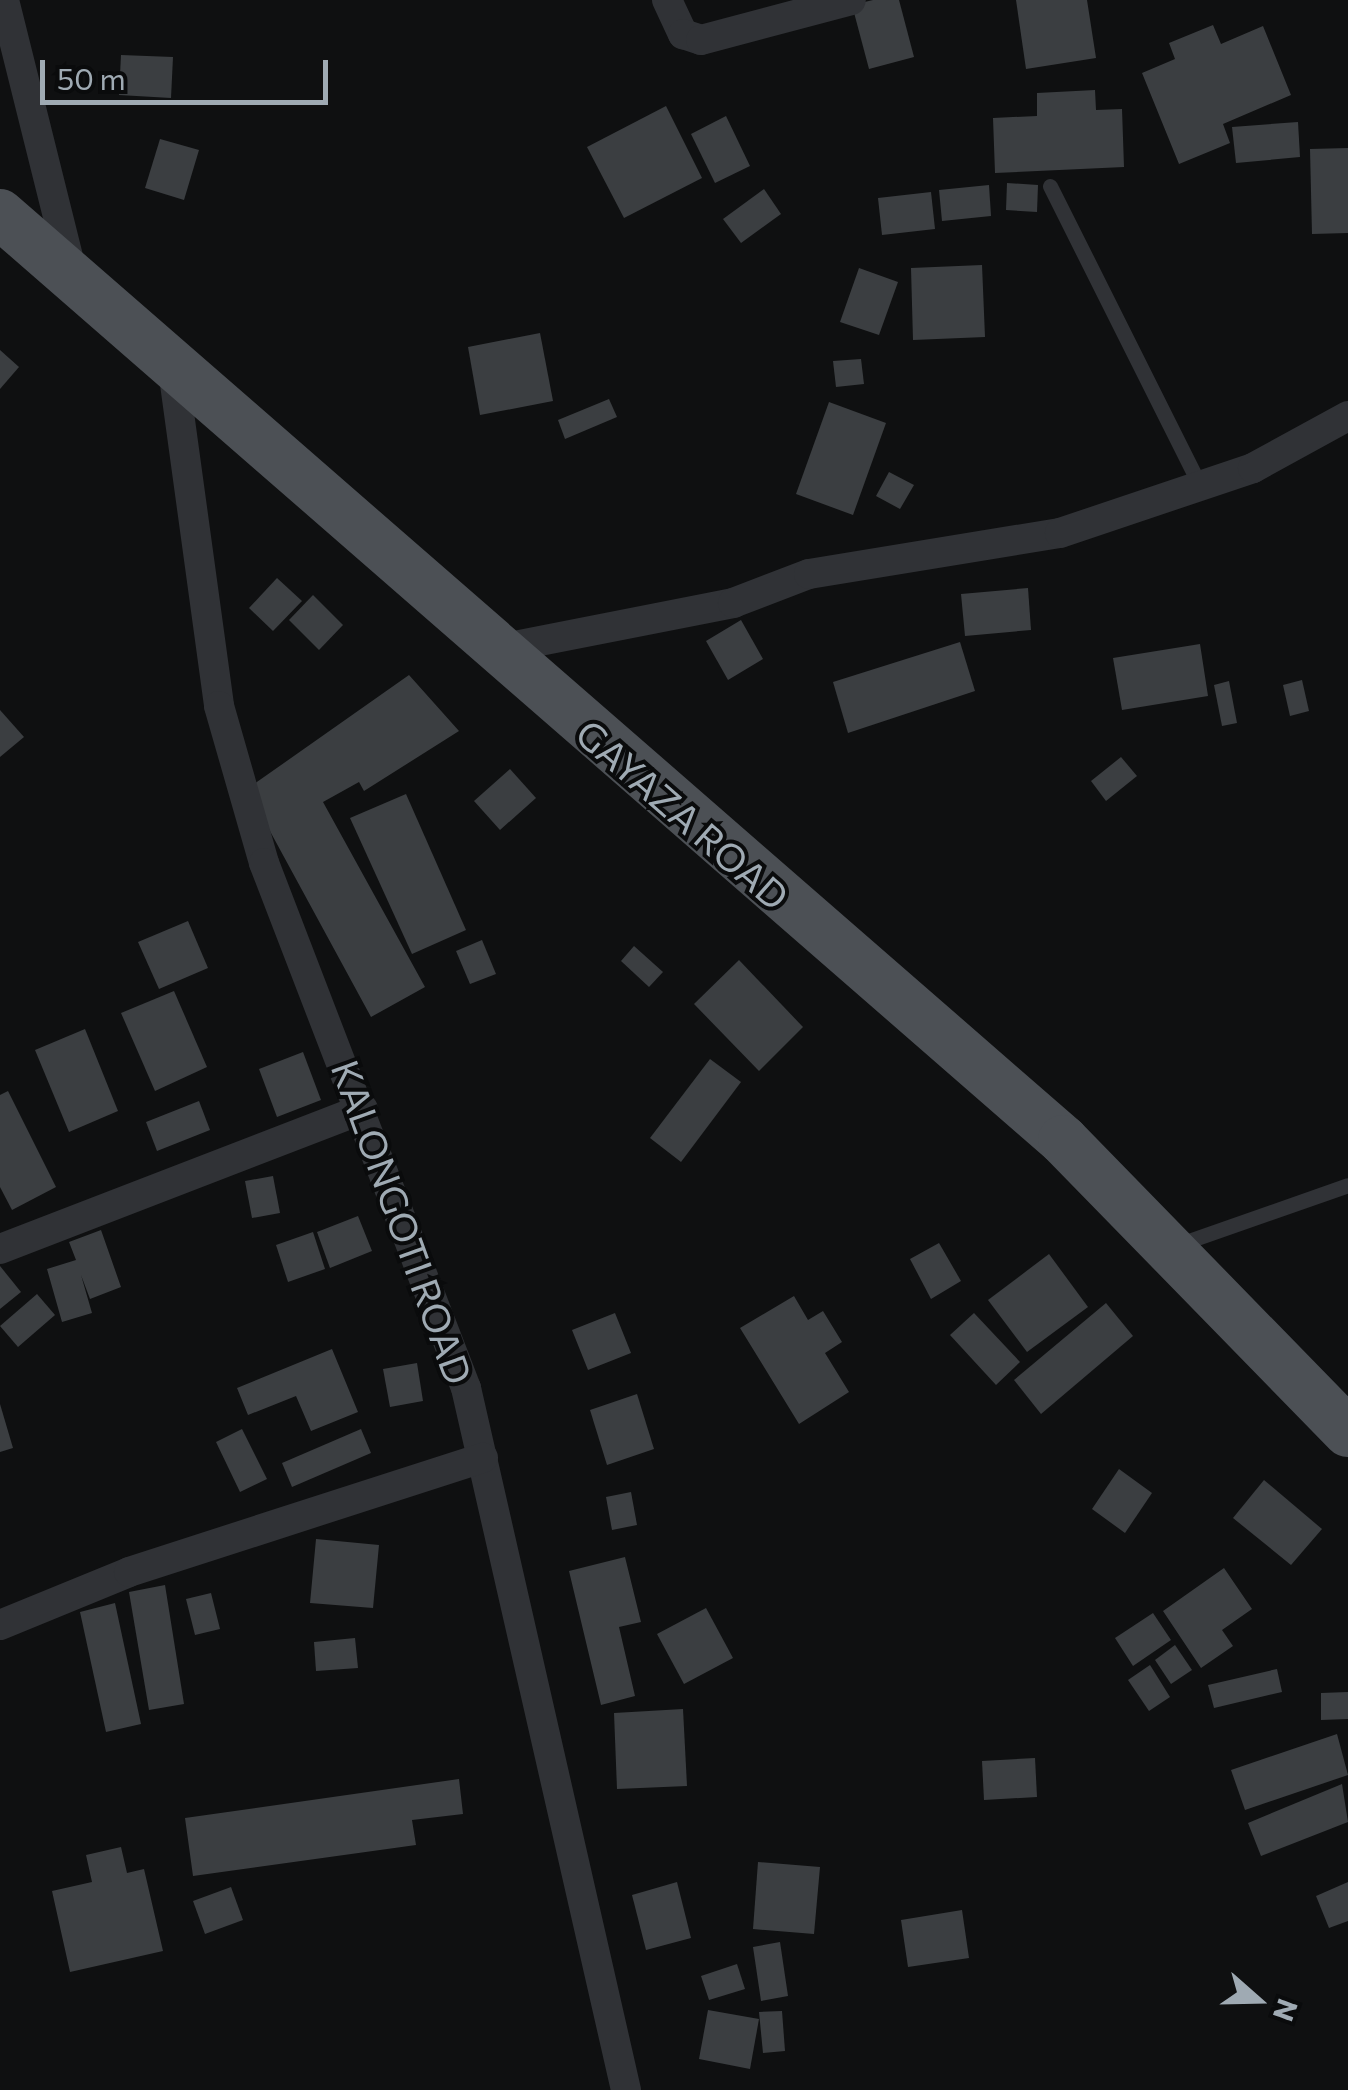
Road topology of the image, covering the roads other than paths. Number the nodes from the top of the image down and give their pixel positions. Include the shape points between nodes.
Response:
1 (4, 0) edge
2 (667, 0) edge
3 (851, 0) edge
4 (1050, 186) dead end
5 (0, 214) edge
6 (71, 268) junction
7 (172, 360) junction
8 (1348, 416) edge
9 (1200, 486) junction
10 (492, 650) junction
11 (363, 1109) junction
12 (1348, 1185) edge
13 (1171, 1248) junction
14 (0, 1249) edge
15 (1348, 1432) edge
16 (483, 1458) junction
17 (0, 1625) edge
18 (626, 2090) edge

1 - 6 street
2 - 3 street via 682,34 701,40
4 - 9 lane
5 - 6 main road, GAYAZA ROAD
6 - 7 main road, GAYAZA ROAD
7 - 10 main road, GAYAZA ROAD
7 - 11 street, KALONGOTI ROAD via 219,706 264,862
8 - 9 street
9 - 10 street via 1060,533 809,574 733,603
10 - 13 main road, GAYAZA ROAD via 1063,1140
11 - 14 street
11 - 16 street, KALONGOTI ROAD via 424,1263
12 - 13 lane
13 - 15 main road, GAYAZA ROAD
16 - 17 street via 128,1572
16 - 18 street, KALONGOTI ROAD

